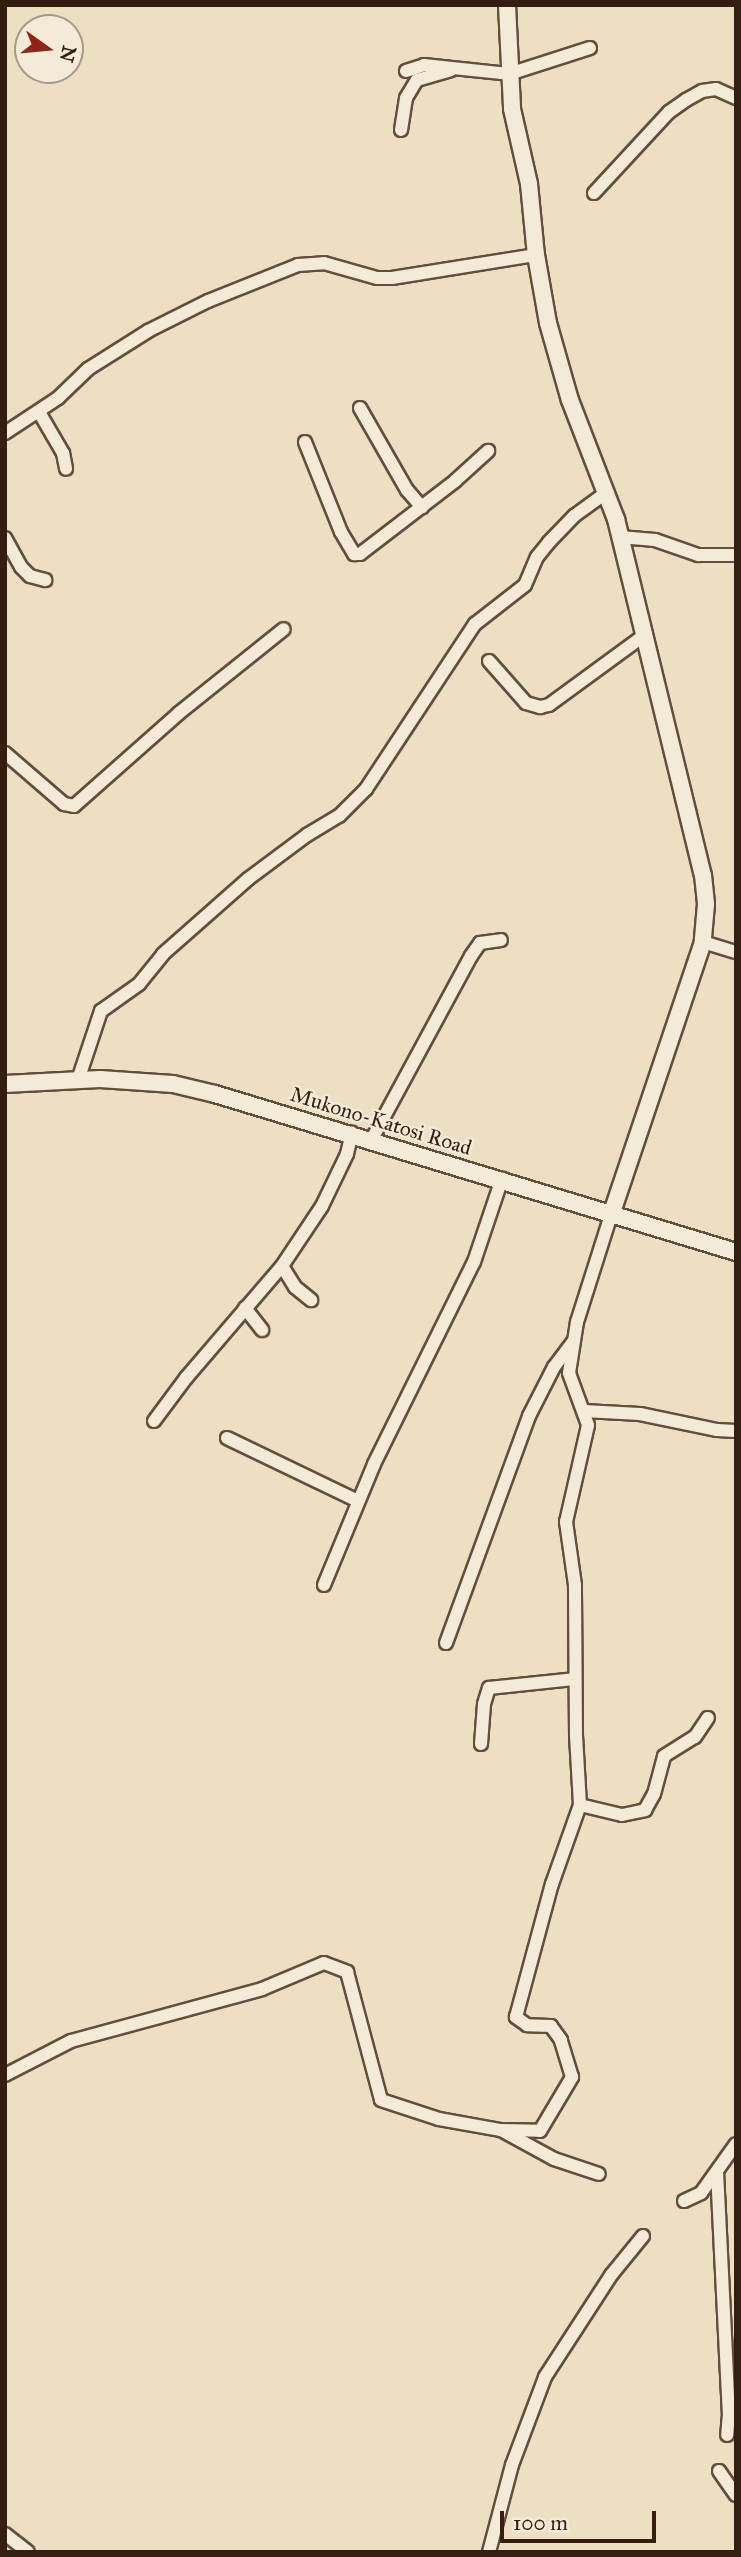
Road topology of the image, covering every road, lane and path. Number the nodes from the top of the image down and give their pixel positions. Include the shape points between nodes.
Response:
1 (507, 5) edge
2 (590, 48) dead end
3 (450, 70) junction
4 (406, 71) dead end
5 (509, 74) junction
6 (736, 98) edge
7 (401, 130) dead end
8 (594, 193) dead end
9 (536, 255) junction
10 (360, 408) dead end
11 (40, 412) junction
12 (5, 433) edge
13 (305, 443) dead end
14 (488, 451) dead end
15 (66, 469) dead end
16 (606, 493) junction
17 (422, 507) junction
18 (620, 537) junction
19 (5, 538) edge
20 (736, 555) edge
21 (45, 580) dead end
22 (284, 629) dead end
23 (646, 634) junction
24 (489, 661) dead end
25 (5, 753) edge
26 (502, 940) dead end
27 (703, 942) junction
28 (736, 952) edge
29 (78, 1080) junction
30 (5, 1084) edge
31 (352, 1133) junction
32 (372, 1139) junction
33 (502, 1179) junction
34 (611, 1215) junction
35 (736, 1252) edge
36 (282, 1266) junction
37 (311, 1300) dead end
38 (245, 1308) junction
39 (262, 1330) dead end
40 (575, 1339) junction
41 (583, 1411) junction
42 (154, 1421) dead end
43 (736, 1431) edge
44 (227, 1438) dead end
45 (358, 1501) junction
46 (324, 1585) dead end
47 (446, 1643) dead end
48 (574, 1679) junction
49 (708, 1718) dead end
50 (481, 1744) dead end
51 (580, 1805) junction
52 (5, 2075) edge
53 (500, 2130) junction
54 (736, 2144) edge
55 (717, 2171) junction
56 (599, 2174) dead end
57 (684, 2201) dead end
58 (643, 2236) dead end
59 (727, 2435) dead end
60 (719, 2471) dead end
61 (736, 2495) edge
62 (5, 2534) edge
63 (28, 2552) edge
64 (489, 2552) edge

1 - 5 street
2 - 5 street
3 - 4 street via 424,65
3 - 5 street
3 - 7 street via 417,80 406,98
5 - 9 street via 529,184
6 - 8 street via 716,89 686,100 669,112
9 - 11 street via 392,278 324,263 298,265 148,331 88,369
9 - 16 street via 558,364
10 - 17 street
11 - 12 street
11 - 15 street via 63,453
13 - 17 street via 354,554
14 - 17 street
16 - 18 street
16 - 29 street via 549,542 525,585 475,624 366,789 339,816 248,879 163,954 139,984 101,1011
18 - 20 street via 655,540 698,555
18 - 23 street
19 - 21 street via 21,567 30,576
22 - 25 street via 74,806 64,804
23 - 24 street via 540,707 526,703
23 - 27 street via 704,874
26 - 32 street via 481,943 471,956
27 - 28 street
27 - 34 street
29 - 30 street, Mukono-Katosi Road
29 - 31 street, Mukono-Katosi Road via 173,1084
31 - 32 street, Mukono-Katosi Road
31 - 36 street via 348,1154 322,1206
32 - 33 street, Mukono-Katosi Road
33 - 34 street, Mukono-Katosi Road
33 - 45 street via 474,1262
34 - 35 street, Mukono-Katosi Road
34 - 40 street
36 - 37 street via 295,1287
36 - 38 street
38 - 39 street
38 - 42 street
40 - 41 street via 569,1373
40 - 47 street via 554,1367 529,1416
41 - 43 street via 640,1414
41 - 48 street via 588,1424 566,1522 575,1585
44 - 45 street
45 - 46 street
48 - 50 street via 489,1688
48 - 51 street
49 - 51 street via 695,1737 664,1756 645,1810 622,1815
51 - 53 street via 552,1884 516,2017 527,2025 551,2026 561,2040 572,2077 540,2130
52 - 53 street via 71,2041 262,1989 324,1962 347,1972 381,2100 439,2119
53 - 56 street via 554,2159
54 - 55 street
55 - 57 street via 701,2193
55 - 59 street
58 - 64 street via 612,2274 545,2377 512,2465
60 - 61 street
62 - 63 street

